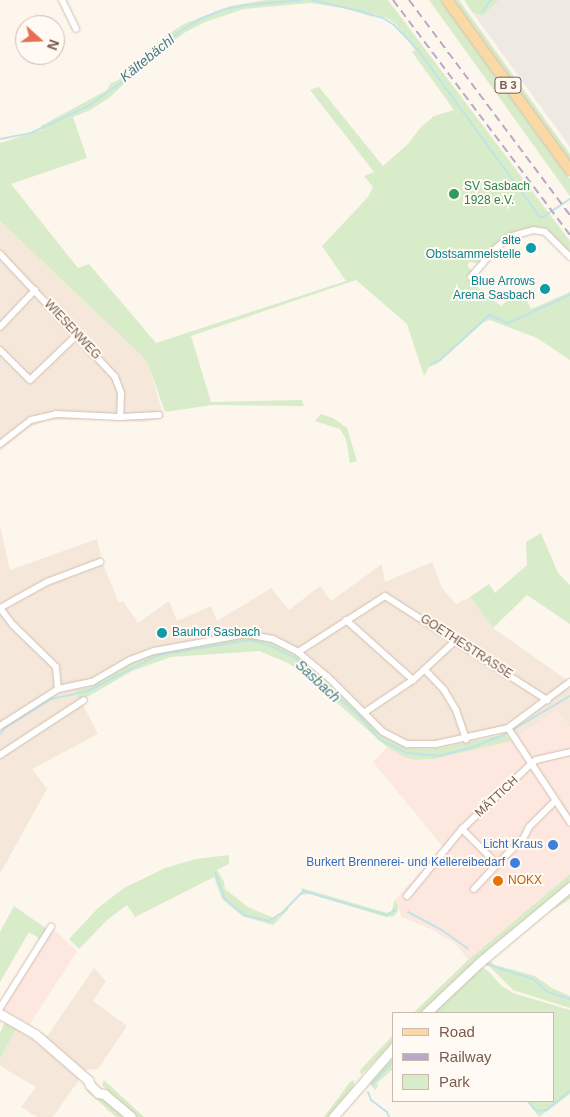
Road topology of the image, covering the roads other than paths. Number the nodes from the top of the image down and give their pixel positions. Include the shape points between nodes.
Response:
1 (62, 0) edge
2 (447, 0) edge
3 (76, 29) dead end
4 (570, 170) edge
5 (0, 254) edge
6 (570, 258) edge
7 (471, 277) dead end
8 (35, 290) junction
9 (0, 326) edge
10 (77, 335) junction
11 (0, 350) edge
12 (159, 415) dead end
13 (120, 417) junction
14 (0, 433) edge
15 (2, 441) edge
16 (100, 562) dead end
17 (0, 608) edge
18 (346, 620) junction
19 (456, 640) junction
20 (298, 652) junction
21 (425, 670) junction
22 (413, 680) junction
23 (570, 682) edge
24 (58, 689) junction
25 (84, 700) dead end
26 (547, 700) junction
27 (365, 712) junction
28 (0, 726) edge
29 (508, 729) junction
30 (466, 739) junction
31 (570, 752) edge
32 (0, 755) edge
33 (531, 764) junction
34 (555, 801) junction
35 (570, 822) edge
36 (462, 829) junction
37 (497, 864) junction
38 (570, 886) edge
39 (474, 889) dead end
40 (408, 896) dead end
41 (50, 927) dead end
42 (0, 1008) edge
43 (427, 1012) edge
44 (0, 1014) edge
45 (392, 1048) edge
46 (131, 1117) edge
47 (333, 1117) edge

1 - 3 street
2 - 4 main road, B 3
5 - 8 street, WIESENWEG
6 - 7 street via 545,232 533,230 509,237
8 - 9 street
8 - 10 street, WIESENWEG
10 - 11 street via 30,380
10 - 13 street, WIESENWEG via 115,377 121,393
12 - 13 street
13 - 15 street via 54,415 31,420
14 - 15 street
16 - 17 street via 47,582
17 - 24 street via 56,667
18 - 19 street, GOETHESTRASSE via 385,596
18 - 20 street
18 - 22 street
19 - 21 street
19 - 26 street, GOETHESTRASSE
20 - 24 street via 260,635 228,637 154,651 130,660 92,682
20 - 27 street
21 - 22 street
21 - 30 street via 444,690 456,710
22 - 27 street
23 - 26 street
24 - 28 street
25 - 32 street
26 - 29 street
27 - 30 street via 383,732 407,744
29 - 30 street
29 - 33 street, MÄTTICH
31 - 33 street, MÄTTICH
33 - 34 street, MÄTTICH
33 - 36 street, MÄTTICH
34 - 35 street, MÄTTICH
34 - 37 street
36 - 37 street
36 - 40 street, MÄTTICH
37 - 39 street
38 - 43 street via 480,962
41 - 42 street
44 - 46 street via 35,1034 97,1084
45 - 47 street

